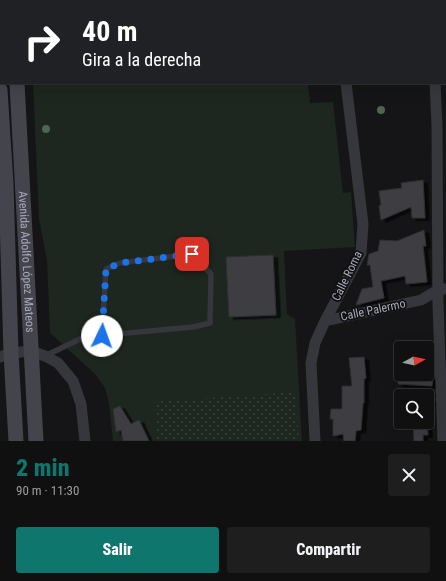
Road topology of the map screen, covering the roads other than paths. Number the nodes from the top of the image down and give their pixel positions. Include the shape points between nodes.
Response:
1 (446, 0) edge
2 (446, 17) edge
3 (16, 84) edge
4 (346, 84) edge
5 (435, 84) edge
6 (0, 90) edge
7 (441, 125) edge
8 (442, 290) edge
9 (421, 300) junction
10 (442, 304) edge
11 (325, 320) junction
12 (102, 336) junction
13 (38, 353) junction
14 (5, 355) edge
15 (16, 441) edge
16 (36, 441) edge
17 (85, 441) edge
18 (315, 441) edge
19 (443, 441) edge

1 - 2 street
3 - 13 main road, Avenida Adolfo López Mateos
4 - 11 street, Calle Roma via 363,224 361,253
5 - 7 street
6 - 14 main road, Avenida Adolfo López Mateos via 6,184
7 - 8 street
8 - 9 street, Calle Palermo
8 - 10 street
9 - 10 street, Calle Palermo
9 - 11 street, Calle Palermo
10 - 19 street
11 - 18 street, Calle Roma via 315,343 311,363
12 - 12 lane via 210,323 211,274 192,254 120,263 106,269
12 - 13 lane via 84,337
13 - 14 street
13 - 16 main road, Avenida Adolfo López Mateos
13 - 17 street via 58,363 73,381 81,404
14 - 15 main road, Avenida Adolfo López Mateos

